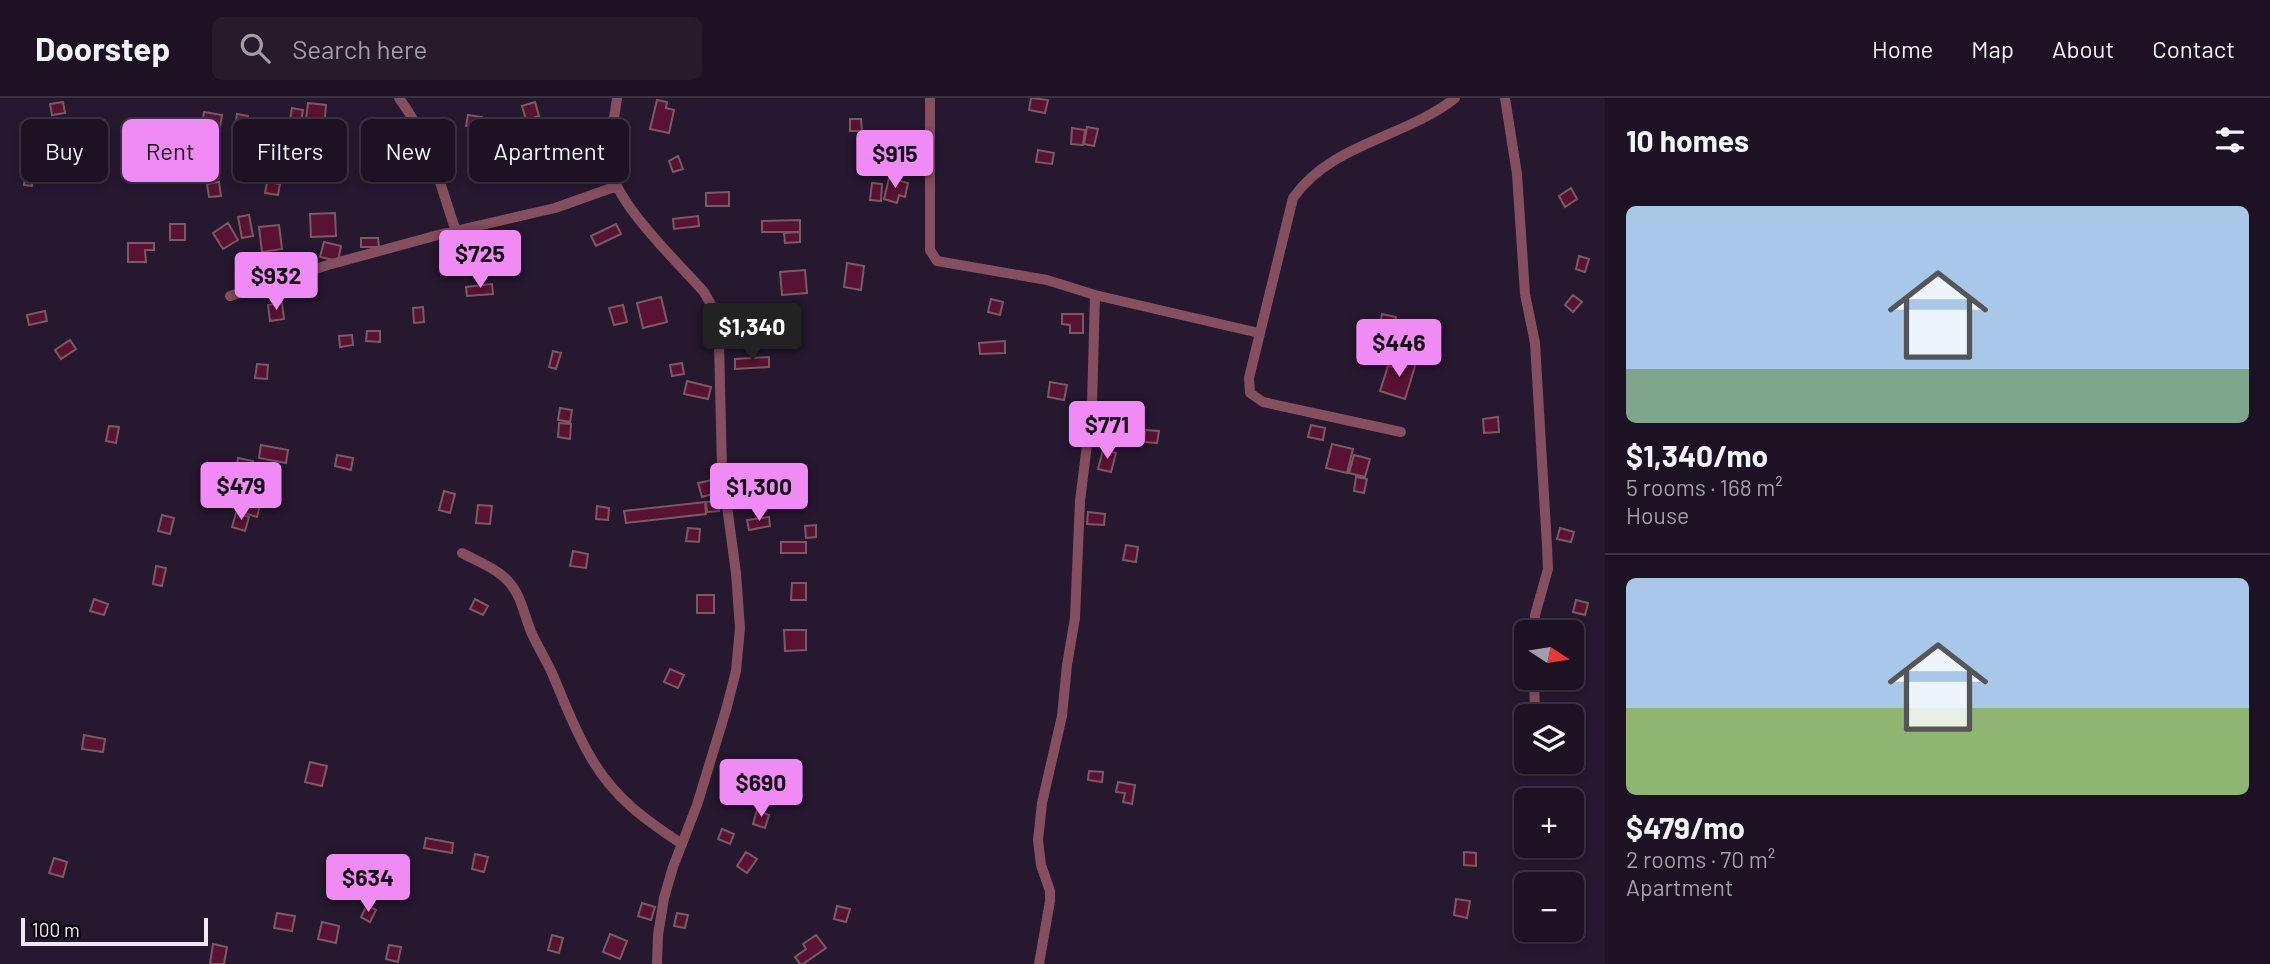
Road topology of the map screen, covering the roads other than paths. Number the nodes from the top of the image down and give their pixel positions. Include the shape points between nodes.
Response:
1 (399, 98) edge
2 (617, 98) edge
3 (930, 98) edge
4 (1455, 98) edge
5 (1505, 98) edge
6 (617, 186) junction
7 (456, 231) junction
8 (1095, 295) junction
9 (230, 296) dead end
10 (1259, 333) junction
11 (1401, 432) dead end
12 (462, 553) dead end
13 (1535, 620) edge
14 (682, 844) junction
15 (657, 964) edge
16 (1039, 964) edge

1 - 7 street via 432,155
2 - 6 street via 610,152
3 - 8 street via 933,258 945,264 1047,280
4 - 10 street via 1355,148 1304,183 1293,198
5 - 13 street via 1517,174 1525,294 1535,343 1547,546 1548,569
6 - 7 street via 555,208
6 - 14 street via 622,198 704,292 714,310 719,342 722,470 740,628 736,671
7 - 9 street
8 - 10 street
8 - 16 street via 1092,404 1080,501 1075,618 1038,840 1050,901
10 - 11 street via 1248,387 1255,398 1278,407
12 - 14 street via 507,580 520,599 569,717 614,790 637,814
14 - 15 street via 664,898

